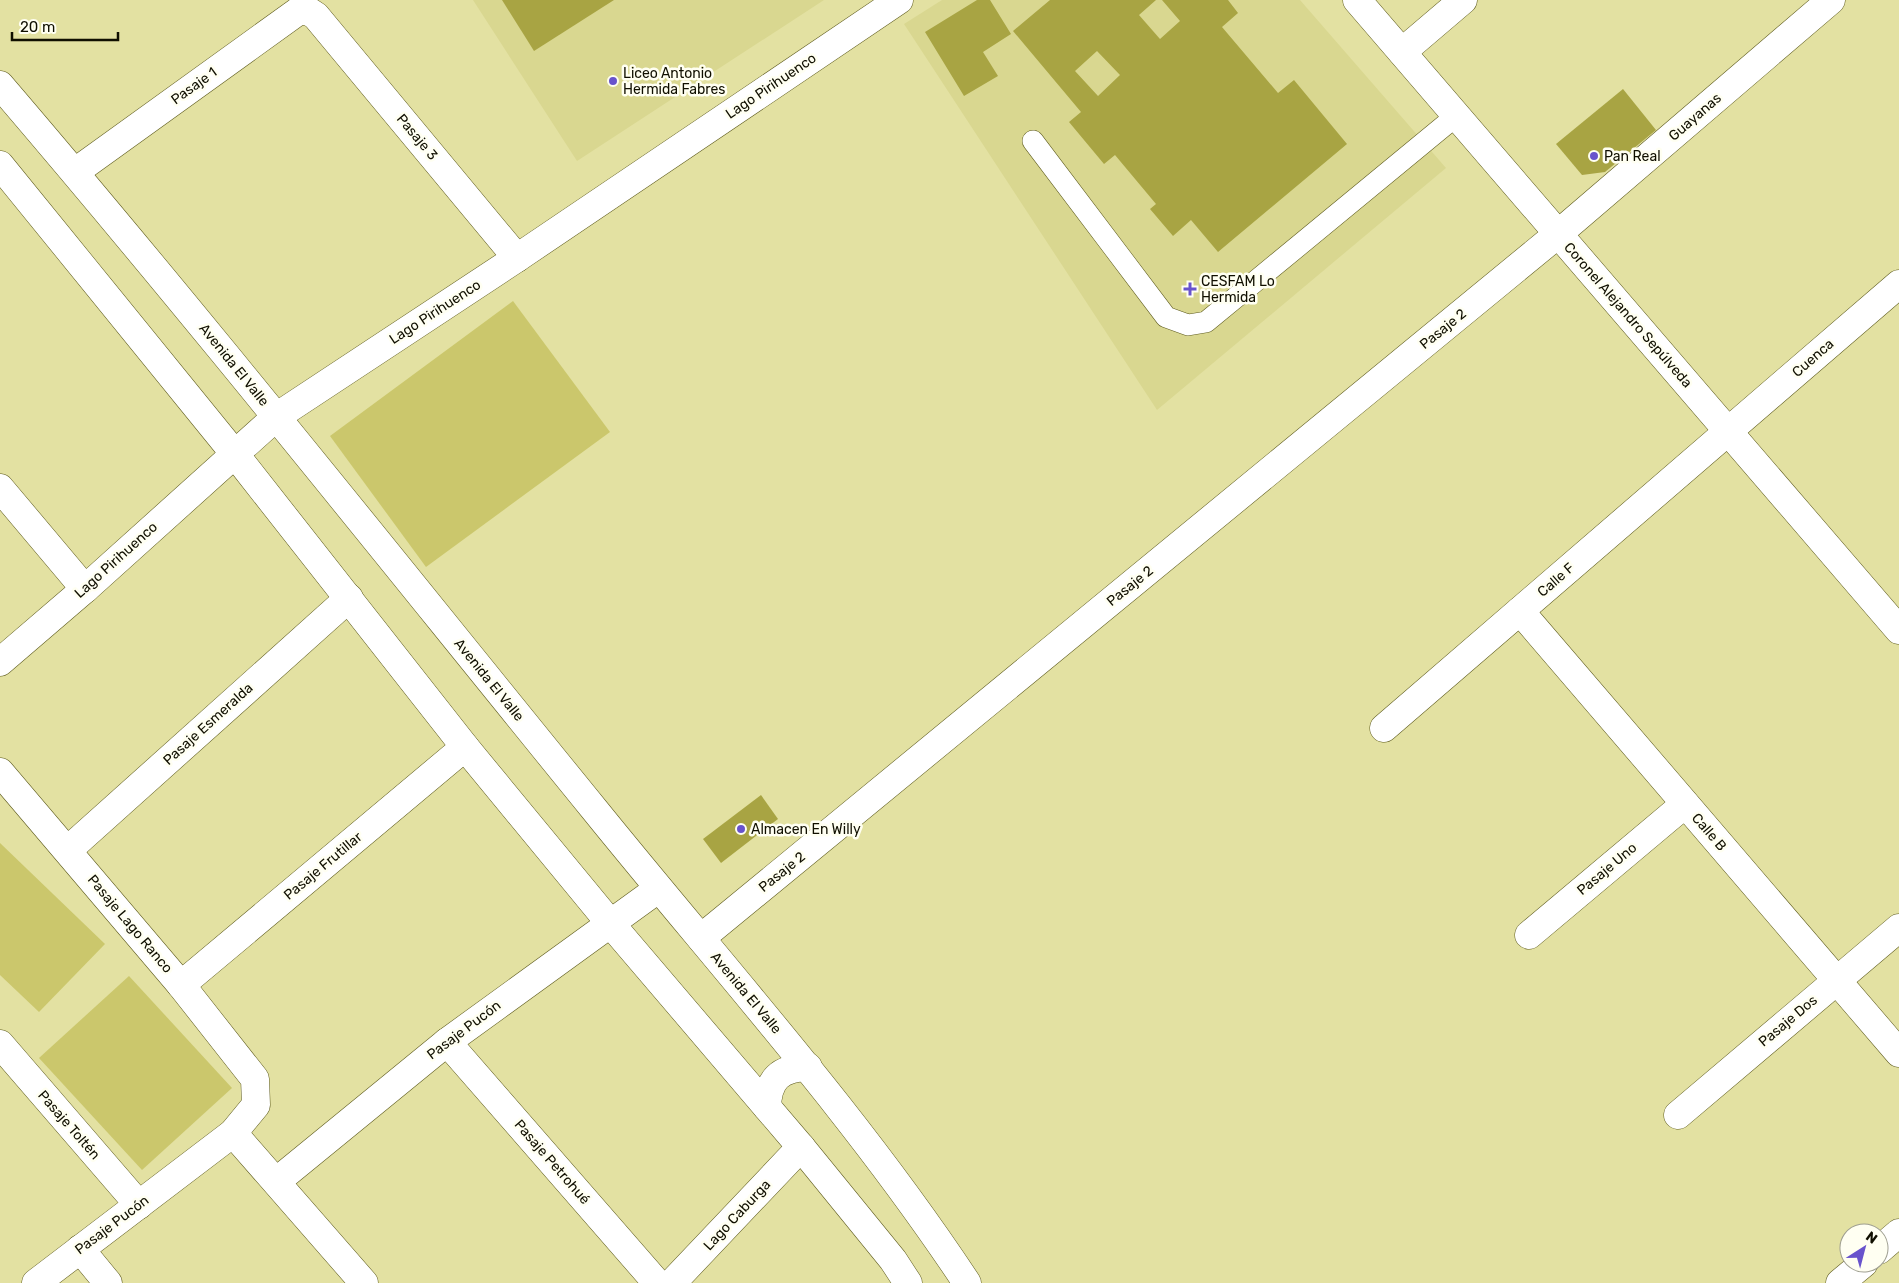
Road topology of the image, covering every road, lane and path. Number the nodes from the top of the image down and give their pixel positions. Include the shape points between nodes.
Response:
1 (898, 0) edge
2 (1357, 0) edge
3 (1463, 0) edge
4 (1831, 0) edge
5 (316, 16) joint
6 (1402, 52) junction
7 (0, 85) edge
8 (1456, 116) junction
9 (1033, 141) dead end
10 (0, 165) edge
11 (75, 172) junction
12 (1558, 234) junction
13 (516, 258) junction
14 (1899, 284) edge
15 (276, 417) junction
16 (1728, 432) junction
17 (234, 453) junction
18 (0, 488) edge
19 (85, 589) junction
20 (348, 598) junction
21 (1520, 611) junction
22 (1899, 629) edge
23 (0, 662) edge
24 (1384, 728) dead end
25 (465, 747) junction
26 (0, 772) edge
27 (1685, 804) junction
28 (68, 850) junction
29 (658, 889) junction
30 (610, 923) junction
31 (1899, 928) edge
32 (1529, 935) dead end
33 (701, 938) junction
34 (1837, 980) junction
35 (181, 985) junction
36 (447, 1042) junction
37 (1899, 1053) edge
38 (3, 1055) edge
39 (808, 1067) junction
40 (254, 1079) joint
41 (767, 1108) junction
42 (1678, 1115) dead end
43 (233, 1133) junction
44 (801, 1147) junction
45 (277, 1181) junction
46 (139, 1205) junction
47 (1899, 1233) edge
48 (1889, 1242) edge
49 (80, 1249) junction
50 (1852, 1273) edge
51 (36, 1283) edge
52 (108, 1283) edge
53 (364, 1283) edge
54 (657, 1283) edge
55 (672, 1283) edge
56 (908, 1283) edge
57 (967, 1283) edge
58 (1840, 1283) edge

1 - 13 street, Lago Pirihuenco
2 - 6 street, Coronel Alejandro Sepúlveda
3 - 6 street
4 - 12 street, Guayanas
5 - 11 street, Pasaje 1 via 307,10 296,12
5 - 13 street, Pasaje 3
6 - 8 street, Coronel Alejandro Sepúlveda
7 - 11 street, Avenida El Valle
8 - 9 lane via 1206,322 1188,325 1166,317
8 - 12 street, Coronel Alejandro Sepúlveda
10 - 17 street
11 - 15 street, Avenida El Valle
12 - 16 street, Coronel Alejandro Sepúlveda
12 - 33 street, Pasaje 2
13 - 15 street, Lago Pirihuenco
14 - 16 street, Cuenca
15 - 17 street, Lago Pirihuenco
15 - 29 street, Avenida El Valle
16 - 21 street, Calle F
16 - 22 street, Coronel Alejandro Sepúlveda
17 - 19 street, Lago Pirihuenco
17 - 20 street
18 - 19 street
19 - 23 street, Lago Pirihuenco
20 - 25 street
20 - 28 street, Pasaje Esmeralda
21 - 24 street, Calle F
21 - 27 street, Calle B
25 - 30 street
25 - 35 street, Pasaje Frutillar
26 - 28 street, Pasaje Lago Ranco
27 - 32 street, Pasaje Uno
27 - 34 street, Calle B
28 - 35 street, Pasaje Lago Ranco
29 - 30 street, Pasaje Pucón
29 - 33 street, Avenida El Valle
30 - 36 street, Pasaje Pucón
30 - 41 street
31 - 34 street, Pasaje Dos
33 - 39 street, Avenida El Valle
34 - 37 street, Calle B
34 - 42 street, Pasaje Dos
35 - 40 street, Pasaje Lago Ranco
36 - 45 street, Pasaje Pucón
36 - 54 street, Pasaje Petrohué
38 - 46 street, Pasaje Toltén
39 - 41 street via 782,1072 768,1094
39 - 57 street, Avenida El Valle via 934,1233
40 - 43 street, Pasaje Pucón via 256,1105
41 - 44 street
43 - 45 street
43 - 46 street, Pasaje Pucón
44 - 55 street, Lago Caburga
44 - 56 street
45 - 53 street
46 - 49 street, Pasaje Pucón
47 - 48 street
49 - 51 street, Pasaje Pucón
49 - 52 street
50 - 58 street

